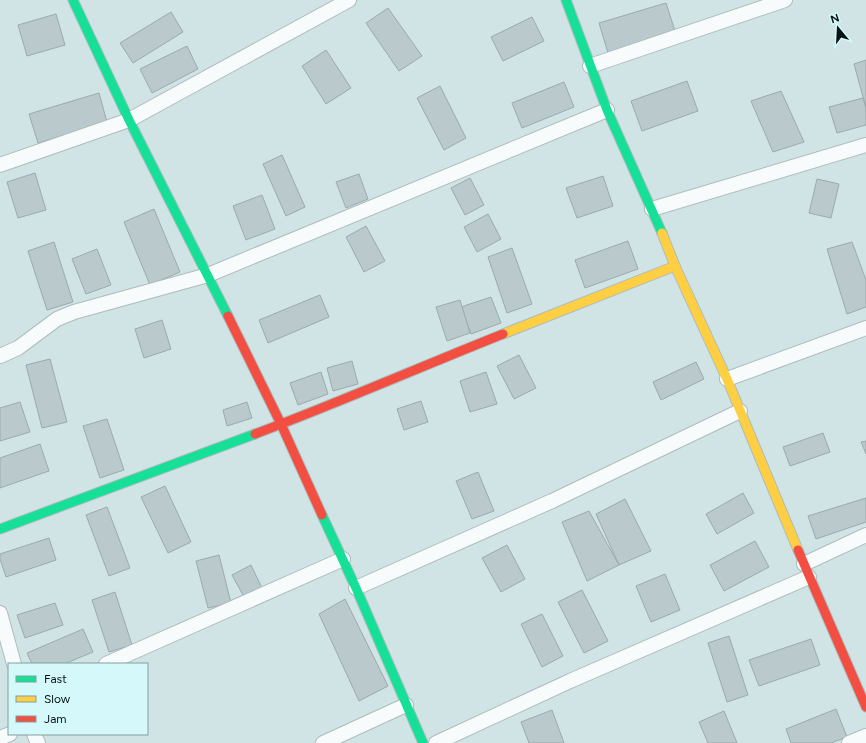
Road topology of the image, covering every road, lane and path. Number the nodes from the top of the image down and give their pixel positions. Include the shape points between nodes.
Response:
1 (74, 0) edge
2 (349, 0) edge
3 (566, 0) edge
4 (785, 0) edge
5 (590, 66) junction
6 (607, 110) junction
7 (129, 120) junction
8 (866, 146) edge
9 (0, 165) edge
10 (652, 209) junction
11 (675, 266) junction
12 (208, 275) junction
13 (866, 328) edge
14 (0, 356) edge
15 (728, 379) junction
16 (740, 411) junction
17 (281, 424) junction
18 (0, 529) edge
19 (866, 535) edge
20 (343, 559) junction
21 (804, 564) junction
22 (809, 577) junction
23 (356, 588) junction
24 (0, 613) edge
25 (14, 663) edge
26 (108, 663) edge
27 (406, 705) junction
28 (866, 707) edge
29 (866, 736) edge
30 (322, 743) edge
31 (422, 743) edge
32 (436, 743) edge
33 (849, 743) edge

1 - 7 street
2 - 7 street
3 - 5 street
4 - 5 street
5 - 6 street
6 - 10 street
6 - 12 street
7 - 9 street
7 - 12 street
8 - 10 street
10 - 11 street
11 - 15 street
11 - 17 street
12 - 14 street via 74,312 57,319 18,348
12 - 17 street
13 - 15 street
15 - 16 street
16 - 21 street
16 - 23 street via 552,501
17 - 18 street
17 - 20 street
19 - 21 street
20 - 23 street
20 - 26 street
21 - 22 street
22 - 28 street
22 - 32 street via 570,681
23 - 27 street
24 - 25 street
27 - 30 street
27 - 31 street
29 - 33 street

